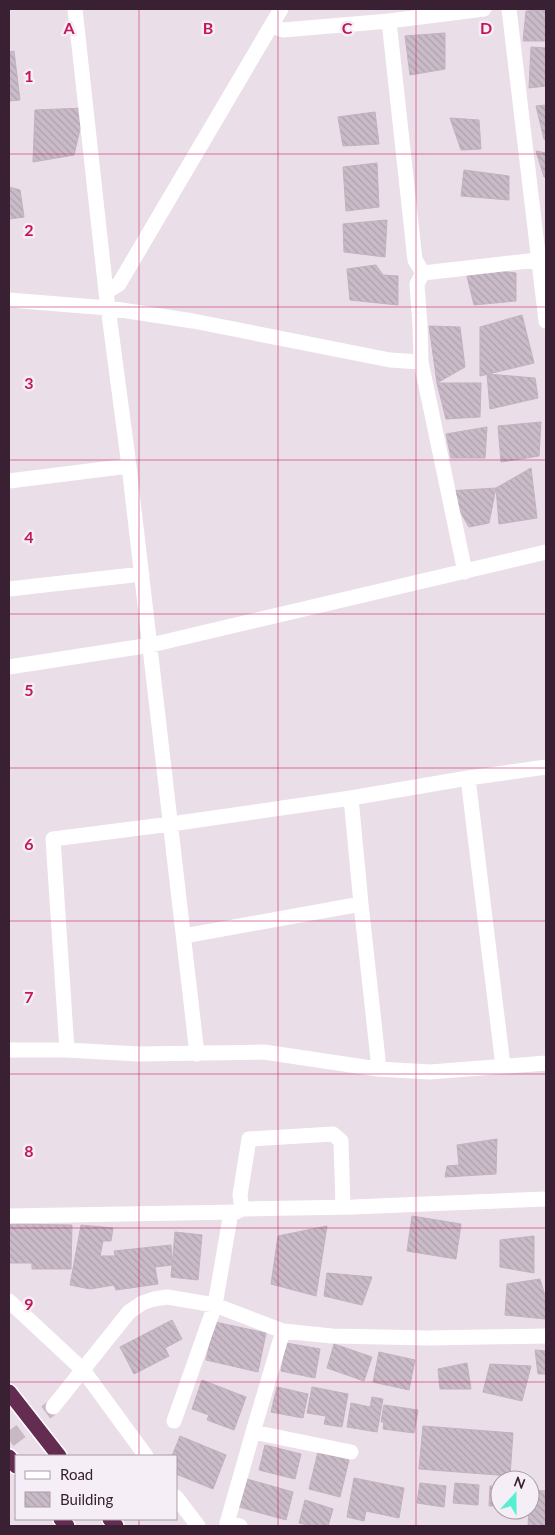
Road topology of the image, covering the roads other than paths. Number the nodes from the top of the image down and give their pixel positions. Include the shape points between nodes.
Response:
1 (75, 9) edge
2 (280, 9) edge
3 (484, 9) edge
4 (509, 9) edge
5 (389, 21) junction
6 (271, 26) junction
7 (542, 260) edge
8 (422, 273) junction
9 (106, 292) junction
10 (9, 300) edge
11 (108, 308) junction
12 (546, 321) edge
13 (421, 362) junction
14 (129, 466) junction
15 (9, 481) edge
16 (546, 552) edge
17 (465, 572) junction
18 (142, 574) junction
19 (9, 589) edge
20 (151, 645) junction
21 (9, 667) edge
22 (546, 767) edge
23 (468, 778) junction
24 (351, 798) junction
25 (171, 824) junction
26 (361, 904) junction
27 (184, 936) junction
28 (9, 1050) edge
29 (67, 1050) junction
30 (197, 1054) junction
31 (546, 1064) edge
32 (503, 1066) junction
33 (378, 1069) junction
34 (546, 1199) edge
35 (343, 1207) junction
36 (236, 1211) junction
37 (9, 1216) edge
38 (9, 1301) edge
39 (215, 1305) junction
40 (283, 1331) junction
41 (546, 1336) edge
42 (83, 1370) junction
43 (9, 1392) edge
44 (53, 1407) tunnel mouth
45 (174, 1421) dead end
46 (253, 1432) junction
47 (351, 1452) dead end
48 (58, 1455) edge
49 (145, 1455) edge
50 (178, 1500) edge
51 (231, 1525) edge
52 (198, 1526) edge

1 - 9 street
2 - 6 street
3 - 5 street
4 - 7 street
5 - 6 street via 283,30
5 - 8 street via 415,260
6 - 9 street via 119,284
7 - 8 street
7 - 12 street
8 - 13 street via 417,284
9 - 11 street
10 - 11 street
11 - 13 street via 193,321 390,360
11 - 14 street
13 - 17 street
14 - 15 street
14 - 18 street
16 - 17 street
17 - 20 street
18 - 19 street
18 - 20 street
20 - 21 street
20 - 25 street
22 - 23 street
23 - 24 street
23 - 32 street
24 - 25 street
24 - 26 street
25 - 27 street
25 - 29 street via 53,840
26 - 27 street
26 - 33 street
27 - 30 street
28 - 29 street
29 - 30 street
30 - 33 street via 264,1052
31 - 32 street
32 - 33 street via 430,1072
34 - 35 street
35 - 36 street
35 - 36 street via 341,1141 333,1134 249,1139
36 - 37 street
36 - 39 street
38 - 42 street
39 - 40 street
39 - 42 street via 167,1297 142,1303 129,1312
39 - 45 street
40 - 41 street via 411,1338
40 - 46 street
42 - 44 street
42 - 49 street
43 - 48 highway
46 - 47 street
46 - 51 street
50 - 52 street

